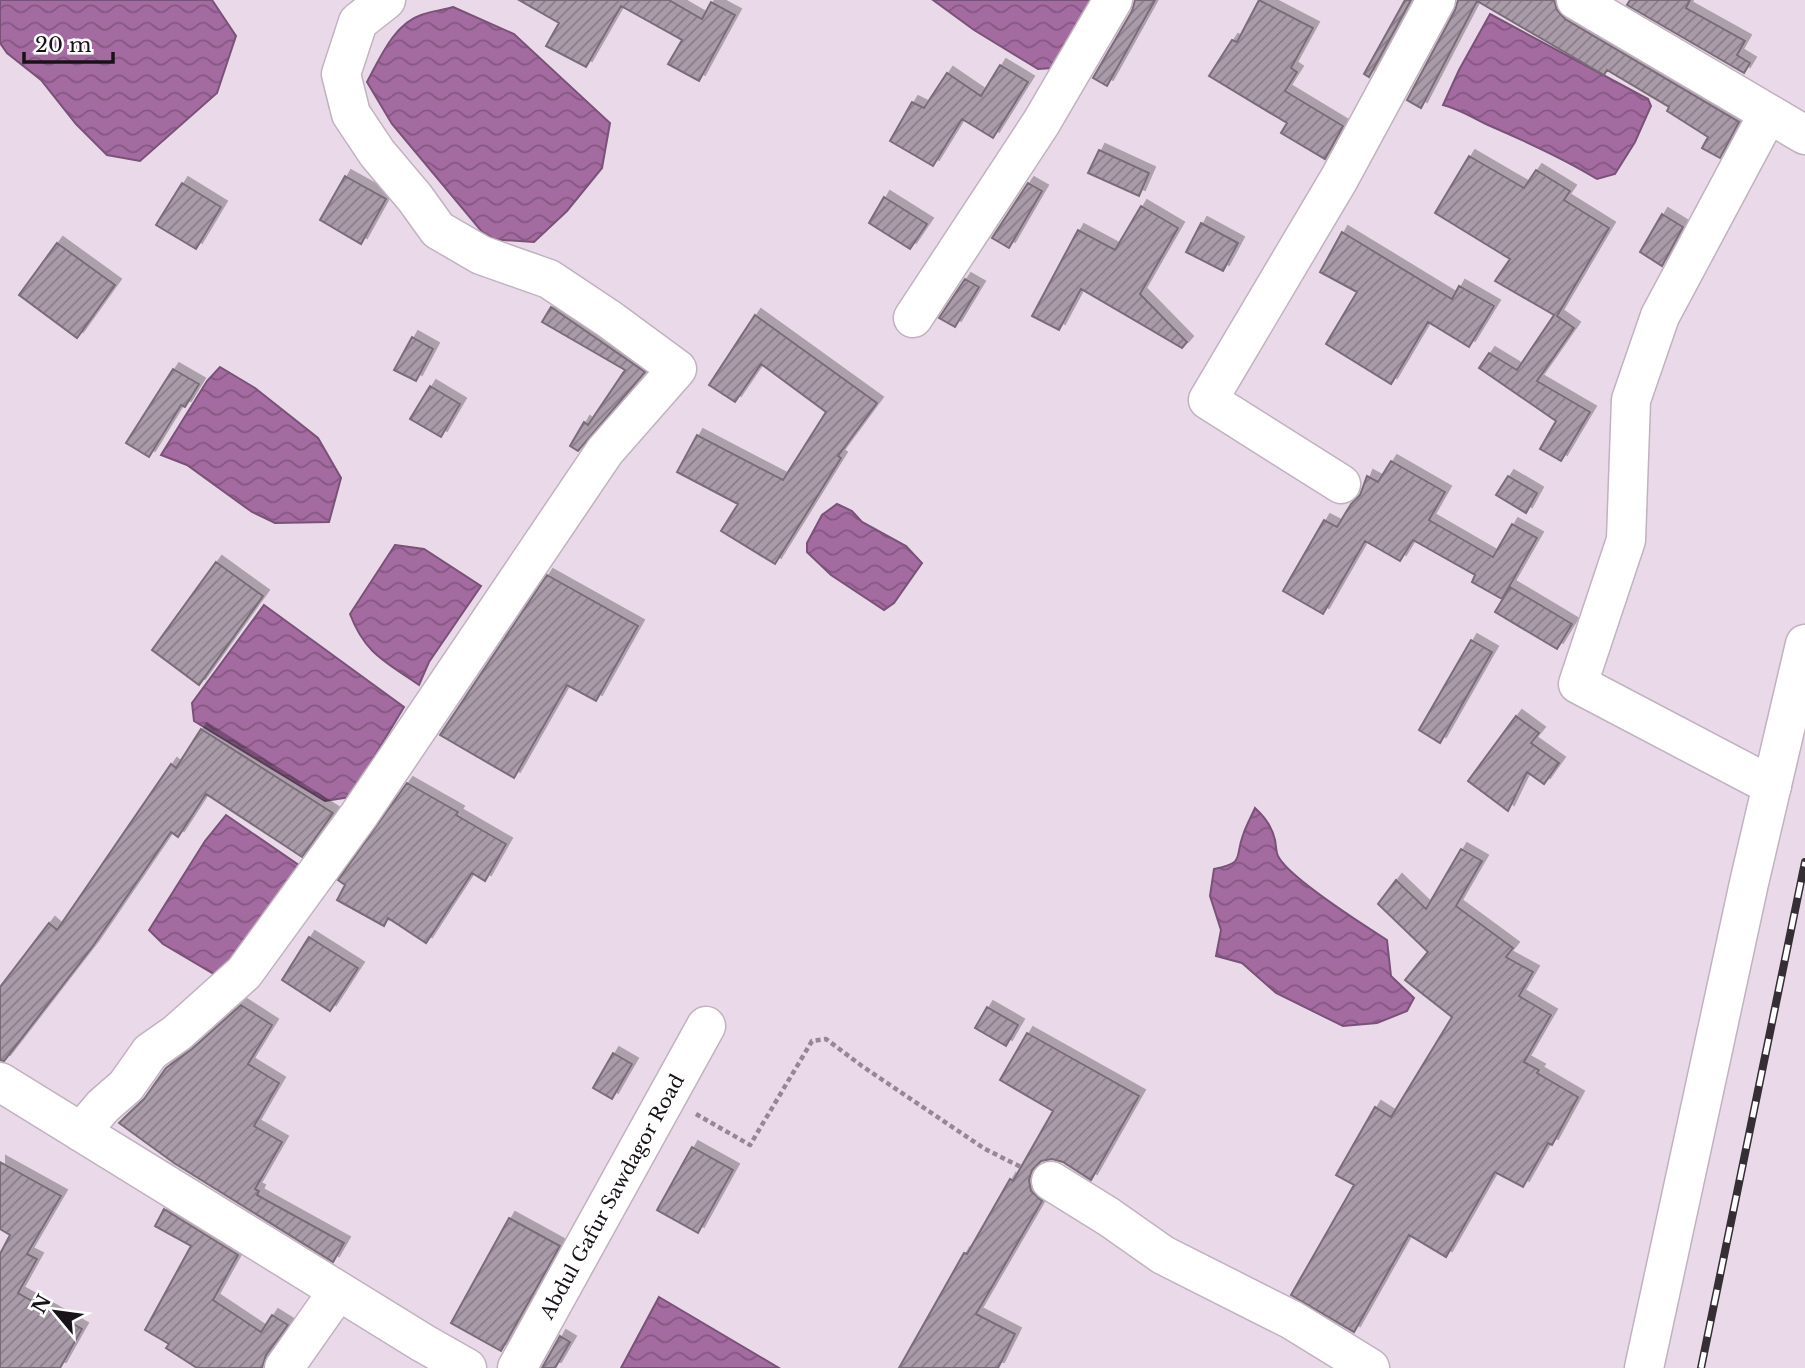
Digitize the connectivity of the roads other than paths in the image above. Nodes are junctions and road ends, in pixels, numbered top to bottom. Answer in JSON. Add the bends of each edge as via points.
{"nodes":[{"id":1,"x":386,"y":0,"type":"edge"},
{"id":2,"x":1113,"y":0,"type":"edge"},
{"id":3,"x":1436,"y":0,"type":"edge"},
{"id":4,"x":1576,"y":0,"type":"edge"},
{"id":5,"x":1768,"y":114,"type":"junction"},
{"id":6,"x":1805,"y":135,"type":"edge"},
{"id":7,"x":913,"y":318,"type":"dead end"},
{"id":8,"x":1341,"y":484,"type":"dead end"},
{"id":9,"x":1805,"y":644,"type":"edge"},
{"id":10,"x":1772,"y":786,"type":"junction"},
{"id":11,"x":706,"y":1026,"type":"dead end"},
{"id":12,"x":0,"y":1082,"type":"edge"},
{"id":13,"x":80,"y":1132,"type":"junction"},
{"id":14,"x":1051,"y":1181,"type":"road end"},
{"id":15,"x":338,"y":1291,"type":"junction"},
{"id":16,"x":284,"y":1368,"type":"edge"},
{"id":17,"x":467,"y":1368,"type":"edge"},
{"id":18,"x":517,"y":1368,"type":"edge"},
{"id":19,"x":1370,"y":1368,"type":"edge"},
{"id":20,"x":1644,"y":1368,"type":"edge"}],
"edges":[{"from":1,"to":13,"type":"street","via":[[358,22],[341,74],[351,114],[377,153],[438,230],[481,255],[549,279],[677,369],[606,451],[359,816],[244,973],[150,1052],[126,1086]]},
{"from":2,"to":7,"type":"street","via":[[1041,123]]},
{"from":3,"to":8,"type":"street","via":[[1339,179],[1208,400]]},
{"from":4,"to":5,"type":"street"},
{"from":5,"to":6,"type":"street"},
{"from":5,"to":10,"type":"street","via":[[1660,316],[1631,400],[1626,540],[1578,684]]},
{"from":9,"to":10,"type":"street"},
{"from":10,"to":20,"type":"street"},
{"from":11,"to":18,"type":"street","name":"Abdul Gafur Sawdagor Road"},
{"from":12,"to":13,"type":"street"},
{"from":13,"to":15,"type":"street"},
{"from":14,"to":19,"type":"street","via":[[1163,1255],[1292,1320]]},
{"from":15,"to":16,"type":"street"},
{"from":15,"to":17,"type":"street"}]}
